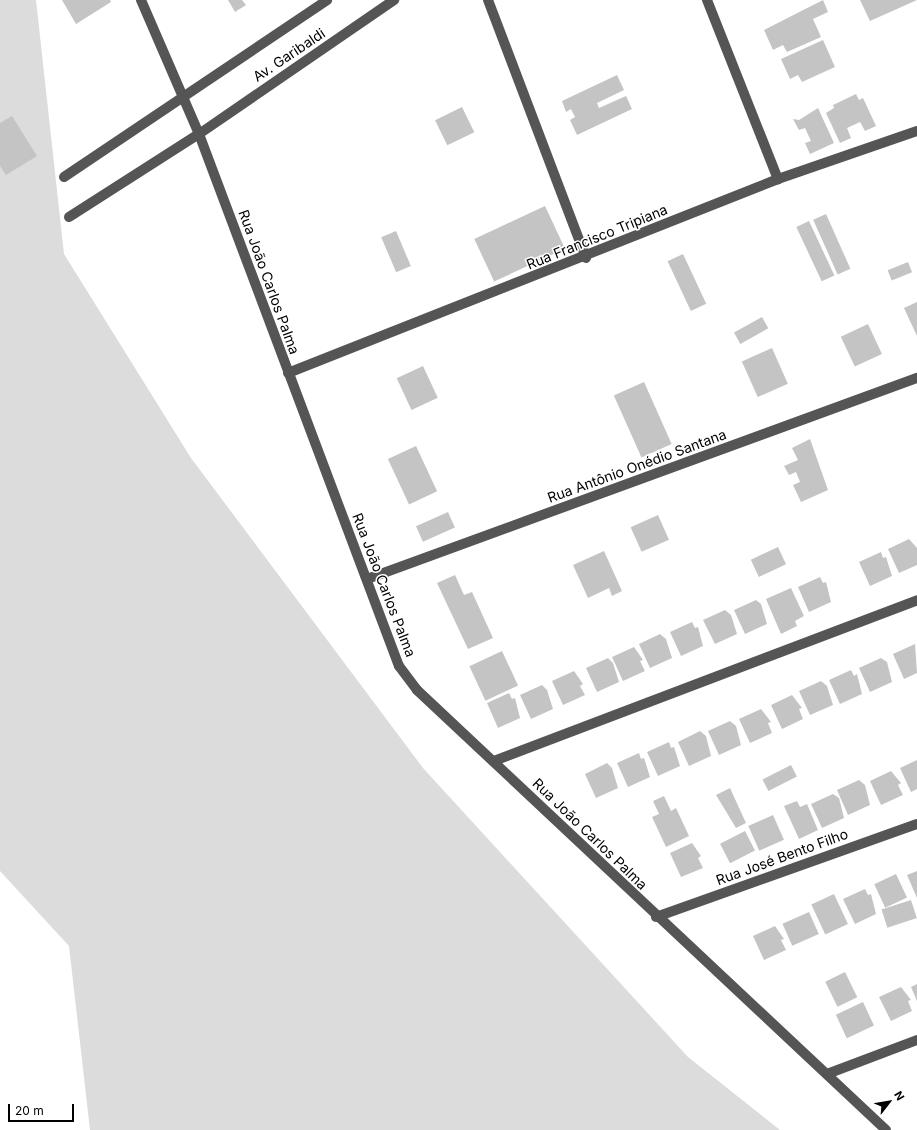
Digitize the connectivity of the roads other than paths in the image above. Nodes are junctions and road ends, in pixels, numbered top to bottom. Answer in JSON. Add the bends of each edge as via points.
{"nodes":[{"id":1,"x":141,"y":0,"type":"edge"},
{"id":2,"x":327,"y":0,"type":"edge"},
{"id":3,"x":394,"y":0,"type":"edge"},
{"id":4,"x":488,"y":0,"type":"edge"},
{"id":5,"x":707,"y":0,"type":"edge"},
{"id":6,"x":181,"y":96,"type":"junction"},
{"id":7,"x":917,"y":131,"type":"edge"},
{"id":8,"x":199,"y":134,"type":"junction"},
{"id":9,"x":64,"y":177,"type":"dead end"},
{"id":10,"x":778,"y":179,"type":"junction"},
{"id":11,"x":69,"y":217,"type":"dead end"},
{"id":12,"x":586,"y":258,"type":"junction"},
{"id":13,"x":288,"y":373,"type":"junction"},
{"id":14,"x":917,"y":378,"type":"edge"},
{"id":15,"x":367,"y":579,"type":"junction"},
{"id":16,"x":917,"y":600,"type":"edge"},
{"id":17,"x":494,"y":761,"type":"junction"},
{"id":18,"x":917,"y":824,"type":"edge"},
{"id":19,"x":656,"y":917,"type":"junction"},
{"id":20,"x":917,"y":1040,"type":"edge"},
{"id":21,"x":826,"y":1074,"type":"junction"},
{"id":22,"x":886,"y":1130,"type":"edge"}],
"edges":[{"from":1,"to":6,"type":"street","name":"Rua João Carlos Palma"},
{"from":2,"to":6,"type":"street","name":"Av. Garibaldi"},
{"from":3,"to":8,"type":"street","name":"Av. Garibaldi"},
{"from":4,"to":12,"type":"street"},
{"from":5,"to":10,"type":"street"},
{"from":6,"to":8,"type":"street","name":"Rua João Carlos Palma"},
{"from":6,"to":9,"type":"street","name":"Av. Garibaldi"},
{"from":7,"to":10,"type":"street","name":"Rua Francisco Tripiana"},
{"from":8,"to":11,"type":"street","name":"Av. Garibaldi"},
{"from":8,"to":13,"type":"street","name":"Rua João Carlos Palma"},
{"from":10,"to":12,"type":"street","name":"Rua Francisco Tripiana"},
{"from":12,"to":13,"type":"street","name":"Rua Francisco Tripiana"},
{"from":13,"to":15,"type":"street","name":"Rua João Carlos Palma"},
{"from":14,"to":15,"type":"street","name":"Rua Antônio Onédio Santana"},
{"from":15,"to":17,"type":"street","name":"Rua João Carlos Palma","via":[[399,666],[417,690]]},
{"from":16,"to":17,"type":"street"},
{"from":17,"to":19,"type":"street","name":"Rua João Carlos Palma"},
{"from":18,"to":19,"type":"street","name":"Rua José Bento Filho"},
{"from":19,"to":21,"type":"street","name":"Rua João Carlos Palma"},
{"from":20,"to":21,"type":"street"},
{"from":21,"to":22,"type":"street","name":"Rua João Carlos Palma"}]}
